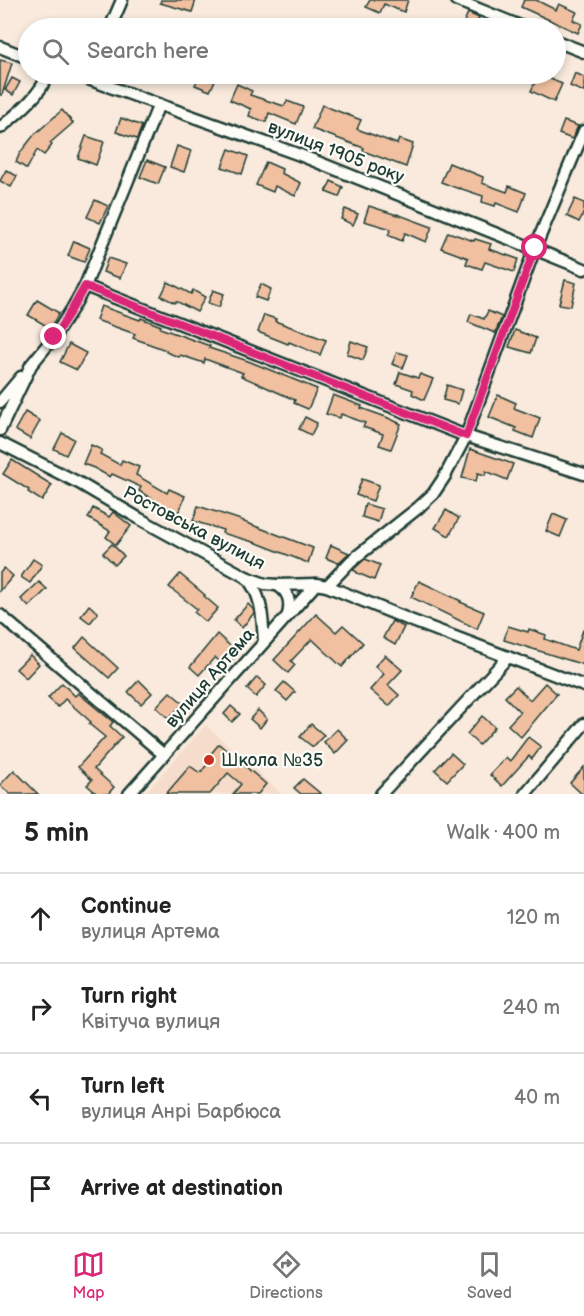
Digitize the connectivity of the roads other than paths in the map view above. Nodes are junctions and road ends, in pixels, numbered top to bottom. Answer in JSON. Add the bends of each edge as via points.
{"nodes":[{"id":1,"x":122,"y":0,"type":"edge"},
{"id":2,"x":456,"y":0,"type":"edge"},
{"id":3,"x":114,"y":18,"type":"edge"},
{"id":4,"x":500,"y":18,"type":"edge"},
{"id":5,"x":566,"y":45,"type":"edge"},
{"id":6,"x":0,"y":47,"type":"edge"},
{"id":7,"x":584,"y":52,"type":"edge"},
{"id":8,"x":18,"y":54,"type":"edge"},
{"id":9,"x":42,"y":84,"type":"edge"},
{"id":10,"x":110,"y":84,"type":"edge"},
{"id":11,"x":159,"y":104,"type":"junction"},
{"id":12,"x":0,"y":128,"type":"edge"},
{"id":13,"x":584,"y":131,"type":"edge"},
{"id":14,"x":535,"y":248,"type":"junction"},
{"id":15,"x":584,"y":269,"type":"edge"},
{"id":16,"x":85,"y":286,"type":"junction"},
{"id":17,"x":31,"y":365,"type":"junction"},
{"id":18,"x":0,"y":402,"type":"edge"},
{"id":19,"x":0,"y":430,"type":"edge"},
{"id":20,"x":466,"y":436,"type":"junction"},
{"id":21,"x":0,"y":443,"type":"edge"},
{"id":22,"x":584,"y":474,"type":"edge"},
{"id":23,"x":246,"y":577,"type":"junction"},
{"id":24,"x":277,"y":585,"type":"junction"},
{"id":25,"x":321,"y":585,"type":"junction"},
{"id":26,"x":260,"y":599,"type":"junction"},
{"id":27,"x":0,"y":615,"type":"edge"},
{"id":28,"x":288,"y":615,"type":"junction"},
{"id":29,"x":264,"y":641,"type":"junction"},
{"id":30,"x":508,"y":657,"type":"junction"},
{"id":31,"x":584,"y":686,"type":"edge"},
{"id":32,"x":584,"y":724,"type":"edge"},
{"id":33,"x":164,"y":755,"type":"junction"},
{"id":34,"x":129,"y":794,"type":"edge"},
{"id":35,"x":381,"y":794,"type":"edge"},
{"id":36,"x":525,"y":794,"type":"edge"}],
"edges":[{"from":1,"to":3,"type":"street"},
{"from":2,"to":4,"type":"street"},
{"from":5,"to":7,"type":"street"},
{"from":6,"to":8,"type":"street"},
{"from":9,"to":12,"type":"street"},
{"from":10,"to":11,"type":"street","name":"вулиця 1905 року"},
{"from":11,"to":14,"type":"street","name":"вулиця 1905 року","via":[[300,154]]},
{"from":11,"to":16,"type":"street"},
{"from":13,"to":14,"type":"street","name":"вулиця Артема"},
{"from":14,"to":15,"type":"street","name":"вулиця 1905 року"},
{"from":14,"to":20,"type":"street","name":"вулиця Артема"},
{"from":16,"to":17,"type":"street","via":[[54,337]]},
{"from":16,"to":20,"type":"street"},
{"from":17,"to":18,"type":"street"},
{"from":17,"to":19,"type":"street"},
{"from":20,"to":22,"type":"street"},
{"from":20,"to":25,"type":"street","name":"вулиця Артема","via":[[433,494]]},
{"from":21,"to":23,"type":"street","name":"Ростовська вулиця"},
{"from":23,"to":24,"type":"street","name":"Ростовська вулиця"},
{"from":23,"to":26,"type":"street"},
{"from":24,"to":25,"type":"street","name":"Ростовська вулиця"},
{"from":24,"to":26,"type":"street","via":[[266,588]]},
{"from":24,"to":28,"type":"street","via":[[287,594]]},
{"from":25,"to":28,"type":"street","name":"вулиця Артема"},
{"from":25,"to":30,"type":"street","name":"Ростовська вулиця"},
{"from":26,"to":29,"type":"street"},
{"from":27,"to":33,"type":"street"},
{"from":28,"to":29,"type":"street","name":"вулиця Артема"},
{"from":29,"to":33,"type":"street","name":"вулиця Артема"},
{"from":30,"to":31,"type":"street","name":"Ростовська вулиця"},
{"from":30,"to":35,"type":"street"},
{"from":32,"to":36,"type":"street"},
{"from":33,"to":34,"type":"street","name":"вулиця Артема"}]}
